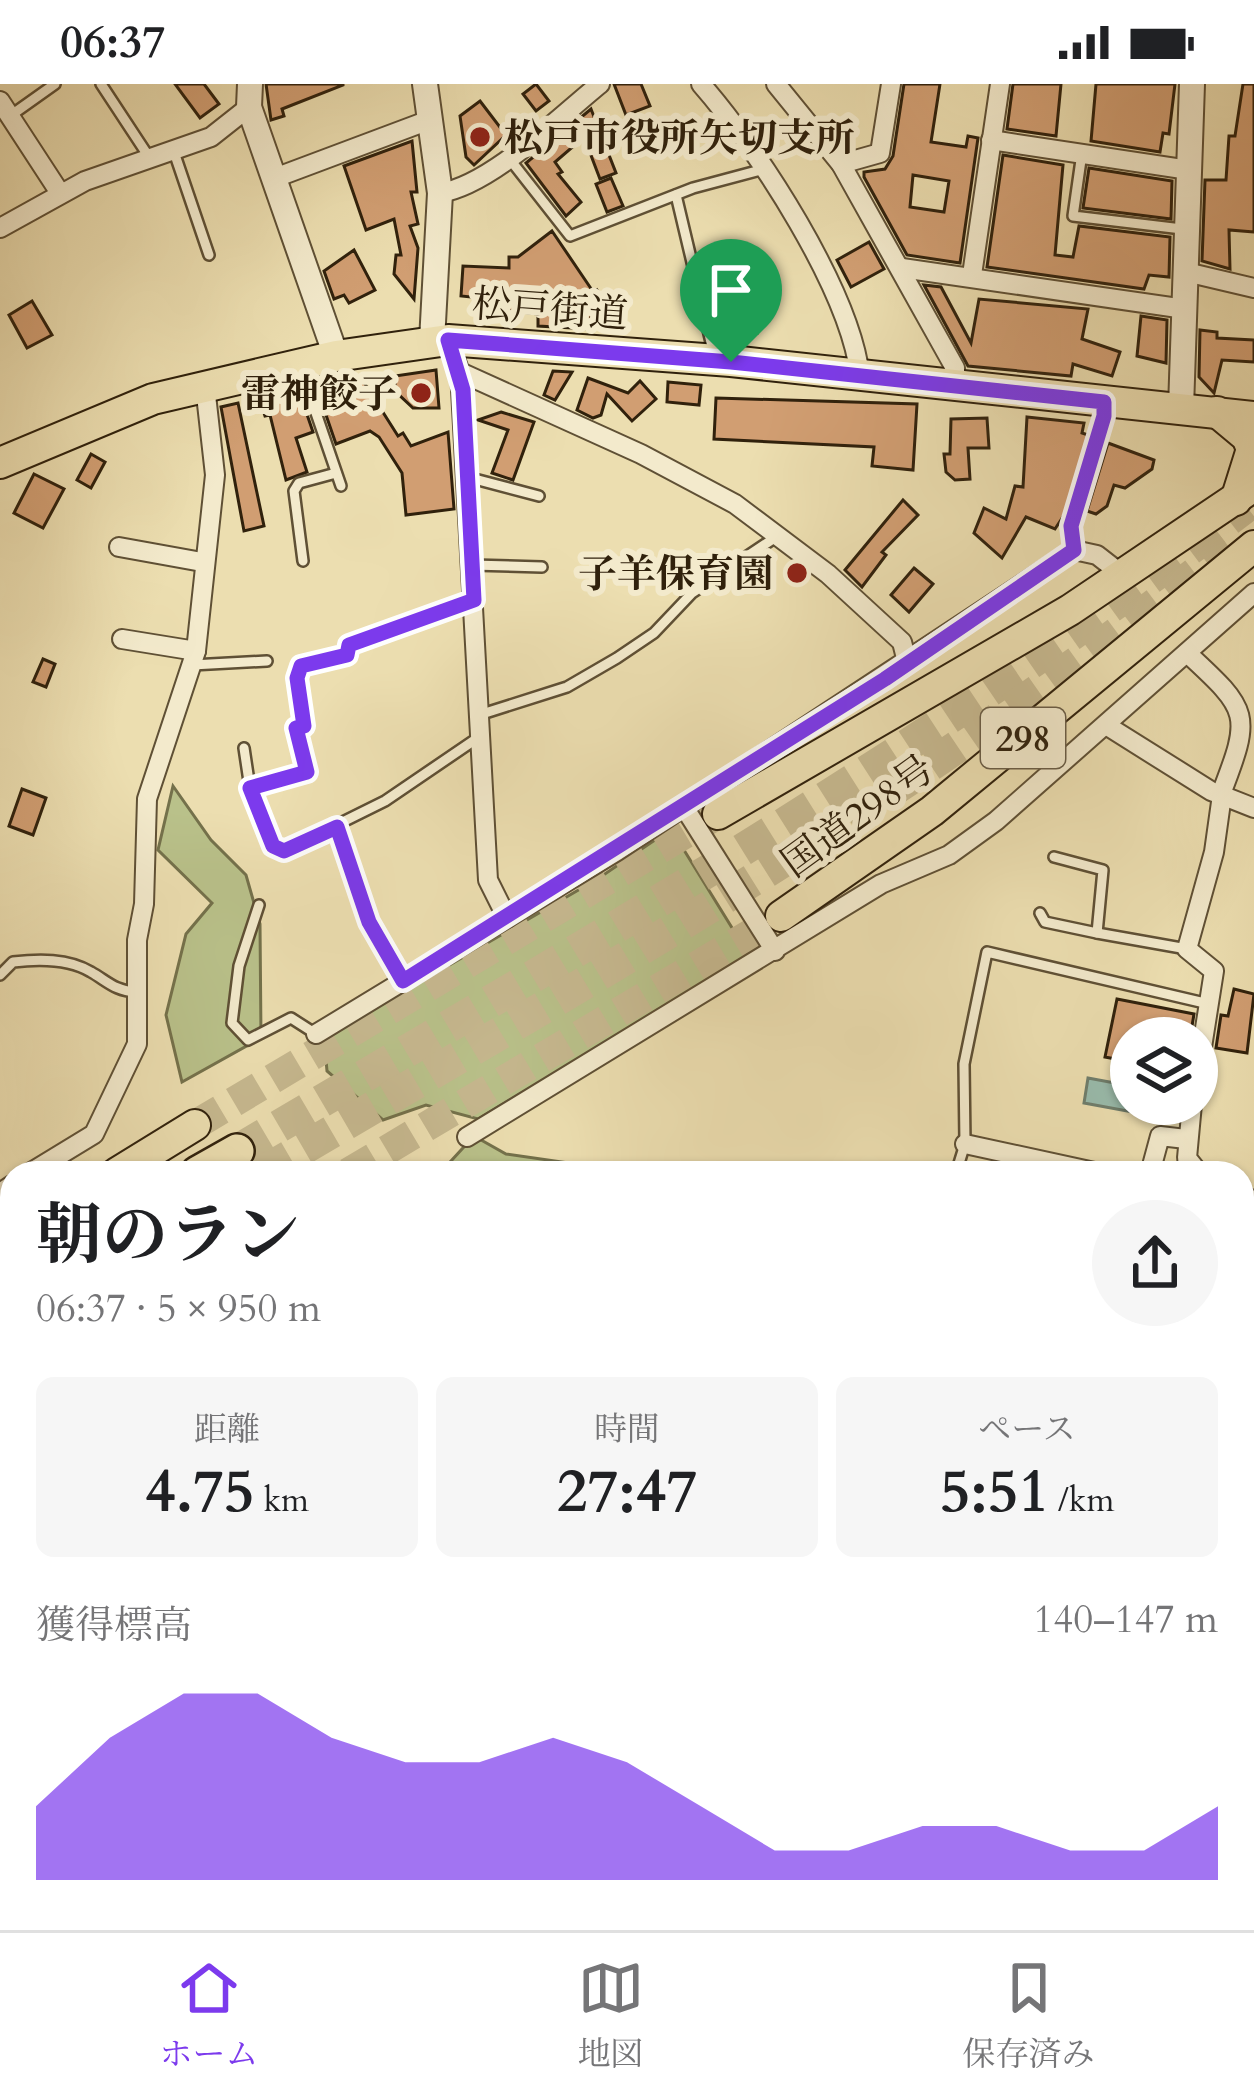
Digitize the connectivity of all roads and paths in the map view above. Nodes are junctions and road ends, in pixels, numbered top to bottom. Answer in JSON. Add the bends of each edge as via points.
{"nodes":[{"id":1,"x":55,"y":84,"type":"edge"},
{"id":2,"x":100,"y":84,"type":"edge"},
{"id":3,"x":424,"y":84,"type":"edge"},
{"id":4,"x":600,"y":84,"type":"edge"},
{"id":5,"x":701,"y":84,"type":"edge"},
{"id":6,"x":776,"y":84,"type":"edge"},
{"id":7,"x":891,"y":84,"type":"edge"},
{"id":8,"x":1000,"y":84,"type":"edge"},
{"id":9,"x":1192,"y":84,"type":"edge"},
{"id":10,"x":249,"y":95,"type":"edge"},
{"id":11,"x":5,"y":108,"type":"edge"},
{"id":12,"x":432,"y":119,"type":"junction"},
{"id":13,"x":991,"y":140,"type":"junction"},
{"id":14,"x":174,"y":149,"type":"junction"},
{"id":15,"x":1082,"y":153,"type":"junction"},
{"id":16,"x":149,"y":158,"type":"junction"},
{"id":17,"x":508,"y":158,"type":"junction"},
{"id":18,"x":841,"y":164,"type":"junction"},
{"id":19,"x":768,"y":168,"type":"junction"},
{"id":20,"x":1189,"y":170,"type":"junction"},
{"id":21,"x":272,"y":178,"type":"junction"},
{"id":22,"x":60,"y":193,"type":"junction"},
{"id":23,"x":440,"y":194,"type":"junction"},
{"id":24,"x":676,"y":195,"type":"junction"},
{"id":25,"x":0,"y":228,"type":"edge"},
{"id":26,"x":1187,"y":230,"type":"junction"},
{"id":27,"x":209,"y":255,"type":"dead end"},
{"id":28,"x":902,"y":268,"type":"junction"},
{"id":29,"x":1186,"y":272,"type":"junction"},
{"id":30,"x":972,"y":275,"type":"junction"},
{"id":31,"x":1254,"y":288,"type":"edge"},
{"id":32,"x":1185,"y":309,"type":"junction"},
{"id":33,"x":440,"y":340,"type":"junction"},
{"id":34,"x":336,"y":356,"type":"junction"},
{"id":35,"x":714,"y":361,"type":"junction"},
{"id":36,"x":299,"y":364,"type":"junction"},
{"id":37,"x":460,"y":372,"type":"junction"},
{"id":38,"x":860,"y":376,"type":"junction"},
{"id":39,"x":205,"y":386,"type":"junction"},
{"id":40,"x":955,"y":386,"type":"junction"},
{"id":41,"x":1104,"y":402,"type":"junction"},
{"id":42,"x":1181,"y":408,"type":"junction"},
{"id":43,"x":1217,"y":412,"type":"junction"},
{"id":44,"x":1254,"y":417,"type":"edge"},
{"id":45,"x":0,"y":463,"type":"edge"},
{"id":46,"x":336,"y":473,"type":"junction"},
{"id":47,"x":467,"y":477,"type":"junction"},
{"id":48,"x":340,"y":486,"type":"dead end"},
{"id":49,"x":1245,"y":493,"type":"edge"},
{"id":50,"x":539,"y":496,"type":"dead end"},
{"id":51,"x":780,"y":535,"type":"junction"},
{"id":52,"x":1254,"y":546,"type":"edge"},
{"id":53,"x":119,"y":547,"type":"dead end"},
{"id":54,"x":1074,"y":550,"type":"junction"},
{"id":55,"x":303,"y":561,"type":"dead end"},
{"id":56,"x":202,"y":562,"type":"junction"},
{"id":57,"x":472,"y":565,"type":"junction"},
{"id":58,"x":542,"y":567,"type":"dead end"},
{"id":59,"x":1124,"y":576,"type":"junction"},
{"id":60,"x":1217,"y":576,"type":"junction"},
{"id":61,"x":1254,"y":593,"type":"edge"},
{"id":62,"x":474,"y":600,"type":"junction"},
{"id":63,"x":1207,"y":631,"type":"junction"},
{"id":64,"x":122,"y":639,"type":"dead end"},
{"id":65,"x":1186,"y":653,"type":"junction"},
{"id":66,"x":194,"y":658,"type":"junction"},
{"id":67,"x":267,"y":661,"type":"dead end"},
{"id":68,"x":908,"y":662,"type":"junction"},
{"id":69,"x":482,"y":724,"type":"junction"},
{"id":70,"x":1108,"y":727,"type":"junction"},
{"id":71,"x":244,"y":748,"type":"dead end"},
{"id":72,"x":250,"y":788,"type":"junction"},
{"id":73,"x":1222,"y":795,"type":"junction"},
{"id":74,"x":684,"y":807,"type":"junction"},
{"id":75,"x":1254,"y":808,"type":"edge"},
{"id":76,"x":718,"y":814,"type":"tunnel mouth"},
{"id":77,"x":337,"y":827,"type":"junction"},
{"id":78,"x":1054,"y":856,"type":"dead end"},
{"id":79,"x":259,"y":905,"type":"dead end"},
{"id":80,"x":1040,"y":913,"type":"dead end"},
{"id":81,"x":781,"y":916,"type":"tunnel mouth"},
{"id":82,"x":507,"y":917,"type":"junction"},
{"id":83,"x":1097,"y":933,"type":"junction"},
{"id":84,"x":1187,"y":949,"type":"junction"},
{"id":85,"x":775,"y":951,"type":"junction"},
{"id":86,"x":0,"y":975,"type":"edge"},
{"id":87,"x":403,"y":981,"type":"junction"},
{"id":88,"x":136,"y":992,"type":"junction"},
{"id":89,"x":1209,"y":1004,"type":"junction"},
{"id":90,"x":1207,"y":1017,"type":"edge"},
{"id":91,"x":316,"y":1034,"type":"joint"},
{"id":92,"x":195,"y":1125,"type":"tunnel mouth"},
{"id":93,"x":1188,"y":1125,"type":"edge"},
{"id":94,"x":466,"y":1137,"type":"dead end"},
{"id":95,"x":1186,"y":1139,"type":"junction"},
{"id":96,"x":164,"y":1144,"type":"junction"},
{"id":97,"x":964,"y":1144,"type":"junction"},
{"id":98,"x":237,"y":1150,"type":"tunnel mouth"},
{"id":99,"x":48,"y":1161,"type":"edge"},
{"id":100,"x":128,"y":1161,"type":"edge"},
{"id":101,"x":136,"y":1161,"type":"edge"},
{"id":102,"x":218,"y":1161,"type":"edge"},
{"id":103,"x":959,"y":1161,"type":"edge"},
{"id":104,"x":1043,"y":1161,"type":"edge"},
{"id":105,"x":1153,"y":1161,"type":"edge"},
{"id":106,"x":1189,"y":1161,"type":"edge"}],
"edges":[{"from":1,"to":11,"type":"lane"},
{"from":2,"to":16,"type":"lane"},
{"from":3,"to":12,"type":"street"},
{"from":4,"to":17,"type":"street"},
{"from":5,"to":19,"type":"street"},
{"from":6,"to":18,"type":"street"},
{"from":7,"to":18,"type":"street","via":[[880,152]]},
{"from":8,"to":13,"type":"street"},
{"from":9,"to":20,"type":"street"},
{"from":10,"to":14,"type":"street","via":[[211,136]]},
{"from":10,"to":21,"type":"street"},
{"from":11,"to":22,"type":"street"},
{"from":12,"to":21,"type":"street"},
{"from":12,"to":23,"type":"street"},
{"from":13,"to":15,"type":"street"},
{"from":13,"to":30,"type":"street"},
{"from":14,"to":16,"type":"street"},
{"from":14,"to":27,"type":"lane"},
{"from":15,"to":20,"type":"street"},
{"from":15,"to":26,"type":"lane","via":[[1073,216]]},
{"from":16,"to":22,"type":"street"},
{"from":17,"to":23,"type":"street"},
{"from":17,"to":24,"type":"lane","via":[[570,236]]},
{"from":18,"to":28,"type":"street"},
{"from":19,"to":24,"type":"lane"},
{"from":19,"to":38,"type":"street","via":[[840,310]]},
{"from":20,"to":26,"type":"street"},
{"from":21,"to":34,"type":"street"},
{"from":22,"to":25,"type":"street"},
{"from":23,"to":33,"type":"street"},
{"from":24,"to":35,"type":"lane"},
{"from":26,"to":29,"type":"street"},
{"from":28,"to":30,"type":"street"},
{"from":28,"to":40,"type":"street","via":[[956,368]]},
{"from":29,"to":31,"type":"street"},
{"from":29,"to":32,"type":"street"},
{"from":30,"to":32,"type":"street"},
{"from":32,"to":42,"type":"street"},
{"from":33,"to":34,"type":"main road","name":"松戸街道"},
{"from":33,"to":35,"type":"main road","name":"松戸街道"},
{"from":33,"to":37,"type":"street"},
{"from":34,"to":36,"type":"main road","name":"松戸街道"},
{"from":35,"to":38,"type":"main road","name":"松戸街道"},
{"from":36,"to":39,"type":"main road","name":"松戸街道"},
{"from":36,"to":46,"type":"lane"},
{"from":37,"to":47,"type":"street"},
{"from":37,"to":51,"type":"street","via":[[690,478]]},
{"from":38,"to":40,"type":"main road","name":"松戸街道"},
{"from":39,"to":45,"type":"main road","name":"松戸街道","via":[[112,412]]},
{"from":39,"to":56,"type":"street","via":[[216,448]]},
{"from":40,"to":41,"type":"main road","name":"松戸街道"},
{"from":41,"to":42,"type":"main road","name":"松戸街道"},
{"from":41,"to":54,"type":"lane","via":[[1071,526]]},
{"from":42,"to":43,"type":"main road","name":"松戸街道"},
{"from":43,"to":44,"type":"main road","name":"松戸街道"},
{"from":43,"to":49,"type":"main road","via":[[1252,449]]},
{"from":46,"to":48,"type":"lane"},
{"from":46,"to":55,"type":"lane","via":[[294,491]]},
{"from":47,"to":50,"type":"lane"},
{"from":47,"to":57,"type":"street"},
{"from":49,"to":59,"type":"main road","name":"国道298号","number":"298"},
{"from":51,"to":68,"type":"street","via":[[902,643]]},
{"from":51,"to":69,"type":"lane","via":[[692,593],[617,658]]},
{"from":52,"to":60,"type":"main road","name":"国道298号","number":"298"},
{"from":53,"to":56,"type":"street"},
{"from":54,"to":59,"type":"street"},
{"from":54,"to":68,"type":"street"},
{"from":56,"to":66,"type":"street"},
{"from":57,"to":58,"type":"lane"},
{"from":57,"to":62,"type":"street"},
{"from":59,"to":76,"type":"main road","name":"国道298号","number":"298"},
{"from":60,"to":63,"type":"street"},
{"from":60,"to":81,"type":"main road","name":"国道298号","number":"298","via":[[932,811]]},
{"from":61,"to":63,"type":"street"},
{"from":62,"to":69,"type":"street"},
{"from":62,"to":72,"type":"lane","via":[[349,645],[347,655],[301,666],[304,726],[296,728],[307,772]]},
{"from":63,"to":65,"type":"street"},
{"from":64,"to":66,"type":"street"},
{"from":65,"to":70,"type":"street"},
{"from":65,"to":73,"type":"street","via":[[1230,692],[1242,718]]},
{"from":66,"to":67,"type":"lane"},
{"from":66,"to":88,"type":"street","via":[[147,800]]},
{"from":68,"to":74,"type":"street"},
{"from":69,"to":77,"type":"lane","via":[[432,773]]},
{"from":69,"to":82,"type":"street","via":[[488,880]]},
{"from":70,"to":73,"type":"street"},
{"from":70,"to":85,"type":"street","via":[[949,855],[881,884]]},
{"from":71,"to":72,"type":"lane"},
{"from":72,"to":77,"type":"lane","via":[[273,846],[284,851]]},
{"from":73,"to":75,"type":"street"},
{"from":73,"to":84,"type":"street"},
{"from":74,"to":82,"type":"street"},
{"from":74,"to":85,"type":"street"},
{"from":77,"to":87,"type":"street","via":[[369,922]]},
{"from":78,"to":83,"type":"lane","via":[[1102,870]]},
{"from":79,"to":91,"type":"lane","via":[[232,1023],[248,1040],[291,1018]]},
{"from":80,"to":83,"type":"lane","via":[[1045,922]]},
{"from":82,"to":87,"type":"street"},
{"from":83,"to":84,"type":"lane"},
{"from":84,"to":89,"type":"street","via":[[1214,970]]},
{"from":85,"to":94,"type":"street"},
{"from":86,"to":88,"type":"lane","via":[[13,962],[65,962]]},
{"from":87,"to":91,"type":"street"},
{"from":88,"to":99,"type":"street","via":[[137,1044],[99,1128]]},
{"from":89,"to":90,"type":"street"},
{"from":89,"to":97,"type":"lane","via":[[987,952],[961,1092]]},
{"from":92,"to":96,"type":"main road"},
{"from":93,"to":95,"type":"street"},
{"from":95,"to":105,"type":"street","via":[[1160,1136]]},
{"from":95,"to":106,"type":"street"},
{"from":96,"to":100,"type":"main road"},
{"from":96,"to":101,"type":"main road"},
{"from":97,"to":103,"type":"lane"},
{"from":97,"to":104,"type":"street"},
{"from":98,"to":102,"type":"highway"}]}
